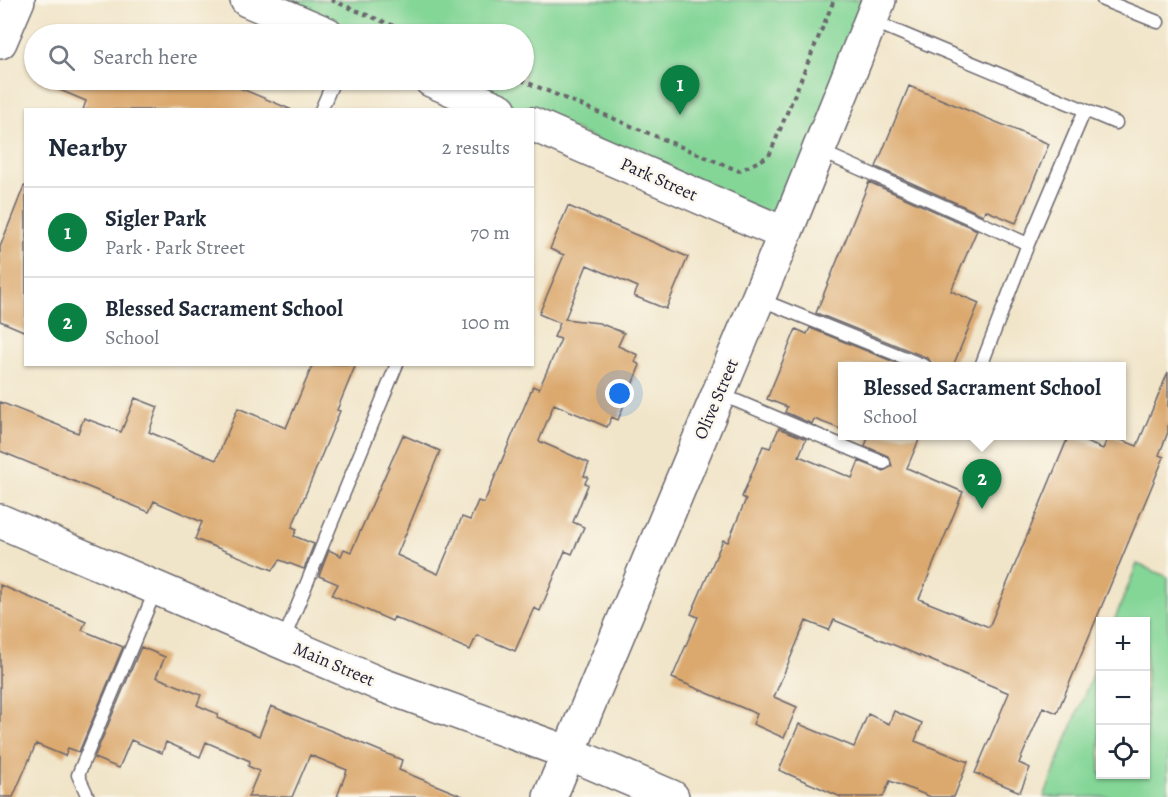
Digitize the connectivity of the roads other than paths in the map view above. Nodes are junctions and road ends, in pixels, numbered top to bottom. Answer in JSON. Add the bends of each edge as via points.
{"nodes":[{"id":1,"x":18,"y":0,"type":"edge"},
{"id":2,"x":247,"y":0,"type":"edge"},
{"id":3,"x":1103,"y":0,"type":"edge"},
{"id":4,"x":875,"y":10,"type":"edge"},
{"id":5,"x":1158,"y":22,"type":"dead end"},
{"id":6,"x":303,"y":24,"type":"edge"},
{"id":7,"x":0,"y":42,"type":"edge"},
{"id":8,"x":329,"y":90,"type":"edge"},
{"id":9,"x":454,"y":90,"type":"edge"},
{"id":10,"x":322,"y":108,"type":"edge"},
{"id":11,"x":495,"y":108,"type":"edge"},
{"id":12,"x":1085,"y":110,"type":"junction"},
{"id":13,"x":1116,"y":123,"type":"dead end"},
{"id":14,"x":534,"y":125,"type":"edge"},
{"id":15,"x":819,"y":151,"type":"junction"},
{"id":16,"x":785,"y":234,"type":"junction"},
{"id":17,"x":1028,"y":244,"type":"junction"},
{"id":18,"x":758,"y":298,"type":"junction"},
{"id":19,"x":915,"y":362,"type":"edge"},
{"id":20,"x":983,"y":362,"type":"edge"},
{"id":21,"x":396,"y":366,"type":"edge"},
{"id":22,"x":719,"y":394,"type":"junction"},
{"id":23,"x":884,"y":463,"type":"dead end"},
{"id":24,"x":0,"y":521,"type":"edge"},
{"id":25,"x":156,"y":588,"type":"junction"},
{"id":26,"x":283,"y":642,"type":"junction"},
{"id":27,"x":569,"y":753,"type":"junction"},
{"id":28,"x":88,"y":797,"type":"edge"},
{"id":29,"x":550,"y":797,"type":"edge"},
{"id":30,"x":672,"y":797,"type":"edge"}],
"edges":[{"from":1,"to":7,"type":"street"},
{"from":2,"to":6,"type":"street"},
{"from":3,"to":5,"type":"lane"},
{"from":4,"to":12,"type":"lane"},
{"from":4,"to":15,"type":"street","name":"Olive Street"},
{"from":8,"to":10,"type":"lane"},
{"from":9,"to":11,"type":"street"},
{"from":12,"to":13,"type":"lane"},
{"from":12,"to":17,"type":"lane"},
{"from":14,"to":16,"type":"street","name":"Park Street"},
{"from":15,"to":16,"type":"street","name":"Olive Street"},
{"from":15,"to":17,"type":"lane"},
{"from":16,"to":18,"type":"street","name":"Olive Street"},
{"from":17,"to":20,"type":"lane"},
{"from":18,"to":19,"type":"lane"},
{"from":18,"to":22,"type":"street","name":"Olive Street"},
{"from":21,"to":26,"type":"lane"},
{"from":22,"to":23,"type":"lane"},
{"from":22,"to":27,"type":"street","name":"Olive Street"},
{"from":24,"to":25,"type":"street","name":"Main Street"},
{"from":25,"to":26,"type":"street","name":"Main Street"},
{"from":25,"to":28,"type":"lane","via":[[78,775]]},
{"from":26,"to":27,"type":"street","name":"Main Street","via":[[382,685]]},
{"from":27,"to":29,"type":"street","name":"Olive Street"},
{"from":27,"to":30,"type":"street","name":"Main Street"}]}
